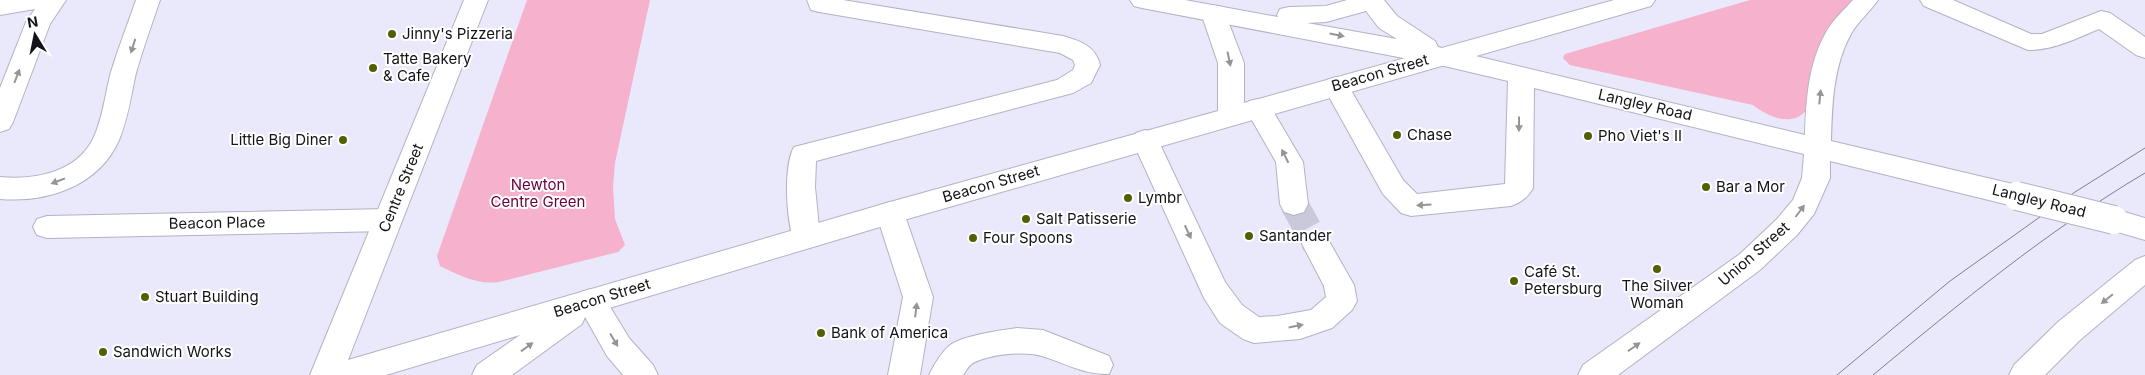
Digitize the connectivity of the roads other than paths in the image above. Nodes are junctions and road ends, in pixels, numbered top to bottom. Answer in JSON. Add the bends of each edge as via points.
{"nodes":[{"id":1,"x":39,"y":0,"type":"edge"},
{"id":2,"x":54,"y":0,"type":"edge"},
{"id":3,"x":148,"y":0,"type":"edge"},
{"id":4,"x":476,"y":0,"type":"edge"},
{"id":5,"x":819,"y":0,"type":"edge"},
{"id":6,"x":1142,"y":0,"type":"edge"},
{"id":7,"x":1643,"y":0,"type":"edge"},
{"id":8,"x":1866,"y":0,"type":"edge"},
{"id":9,"x":1932,"y":0,"type":"edge"},
{"id":10,"x":1371,"y":1,"type":"edge"},
{"id":11,"x":0,"y":7,"type":"edge"},
{"id":12,"x":1219,"y":14,"type":"junction"},
{"id":13,"x":2145,"y":49,"type":"edge"},
{"id":14,"x":1440,"y":56,"type":"junction"},
{"id":15,"x":1521,"y":75,"type":"junction"},
{"id":16,"x":1336,"y":86,"type":"junction"},
{"id":17,"x":1258,"y":108,"type":"junction"},
{"id":18,"x":1231,"y":116,"type":"junction"},
{"id":19,"x":0,"y":122,"type":"edge"},
{"id":20,"x":1145,"y":140,"type":"junction"},
{"id":21,"x":1817,"y":146,"type":"junction"},
{"id":22,"x":0,"y":188,"type":"edge"},
{"id":23,"x":1294,"y":204,"type":"tunnel mouth"},
{"id":24,"x":890,"y":213,"type":"junction"},
{"id":25,"x":388,"y":220,"type":"junction"},
{"id":26,"x":47,"y":227,"type":"dead end"},
{"id":27,"x":2145,"y":229,"type":"edge"},
{"id":28,"x":806,"y":237,"type":"junction"},
{"id":29,"x":1316,"y":244,"type":"tunnel mouth"},
{"id":30,"x":2145,"y":268,"type":"edge"},
{"id":31,"x":590,"y":301,"type":"junction"},
{"id":32,"x":1098,"y":364,"type":"dead end"},
{"id":33,"x":326,"y":375,"type":"edge"},
{"id":34,"x":341,"y":375,"type":"edge"},
{"id":35,"x":488,"y":375,"type":"edge"},
{"id":36,"x":642,"y":375,"type":"edge"},
{"id":37,"x":904,"y":375,"type":"edge"},
{"id":38,"x":945,"y":375,"type":"edge"},
{"id":39,"x":1594,"y":375,"type":"edge"},
{"id":40,"x":2025,"y":375,"type":"edge"}],
"edges":[{"from":1,"to":11,"type":"street"},
{"from":19,"to":2,"type":"street","one_way":true,"via":[[38,22]]},
{"from":3,"to":22,"type":"street","one_way":true,"via":[[110,130],[97,154],[81,169],[53,183],[20,189]]},
{"from":4,"to":25,"type":"street","name":"Centre Street"},
{"from":5,"to":28,"type":"street","via":[[819,4],[1063,45],[1079,51],[1088,68],[1079,79],[1064,87],[803,154],[801,187]]},
{"from":6,"to":12,"type":"street","name":"Langley Road"},
{"from":7,"to":14,"type":"street","name":"Beacon Street"},
{"from":21,"to":8,"type":"street","name":"Union Street","one_way":true,"via":[[1827,59],[1841,29]]},
{"from":9,"to":13,"type":"street","via":[[2028,42],[2044,42],[2100,20]]},
{"from":10,"to":12,"type":"street","via":[[1318,15]]},
{"from":10,"to":14,"type":"street","via":[[1392,25]]},
{"from":12,"to":14,"type":"street","name":"Langley Road","one_way":true},
{"from":12,"to":18,"type":"street","one_way":true,"via":[[1231,63]]},
{"from":14,"to":15,"type":"street","name":"Langley Road"},
{"from":14,"to":16,"type":"street","name":"Beacon Street"},
{"from":15,"to":16,"type":"street","one_way":true,"via":[[1519,188],[1511,195],[1410,206],[1393,188]]},
{"from":15,"to":21,"type":"street","name":"Langley Road"},
{"from":16,"to":17,"type":"street","name":"Beacon Street"},
{"from":17,"to":18,"type":"street","name":"Beacon Street"},
{"from":23,"to":17,"type":"street","one_way":true,"via":[[1289,162]]},
{"from":18,"to":20,"type":"street","name":"Beacon Street"},
{"from":20,"to":24,"type":"street","name":"Beacon Street"},
{"from":20,"to":29,"type":"street","one_way":true,"via":[[1214,289],[1231,314],[1254,330],[1300,326],[1321,319],[1342,302],[1339,285]]},
{"from":21,"to":27,"type":"street","name":"Langley Road","bridge":true},
{"from":39,"to":21,"type":"street","name":"Union Street","one_way":true,"via":[[1750,262],[1786,227],[1804,206],[1813,188]]},
{"from":24,"to":28,"type":"street","name":"Beacon Street"},
{"from":37,"to":24,"type":"street","one_way":true,"via":[[918,297]]},
{"from":25,"to":26,"type":"street","name":"Beacon Place"},
{"from":25,"to":33,"type":"street","name":"Centre Street"},
{"from":28,"to":31,"type":"street","name":"Beacon Street"},
{"from":30,"to":40,"type":"street","one_way":true,"via":[[2069,331]]},
{"from":31,"to":34,"type":"street","name":"Beacon Street"},
{"from":35,"to":31,"type":"street","one_way":true},
{"from":31,"to":36,"type":"street","one_way":true,"via":[[618,347]]},
{"from":32,"to":38,"type":"street","via":[[1043,343],[1017,341],[993,344],[961,354]]}]}
